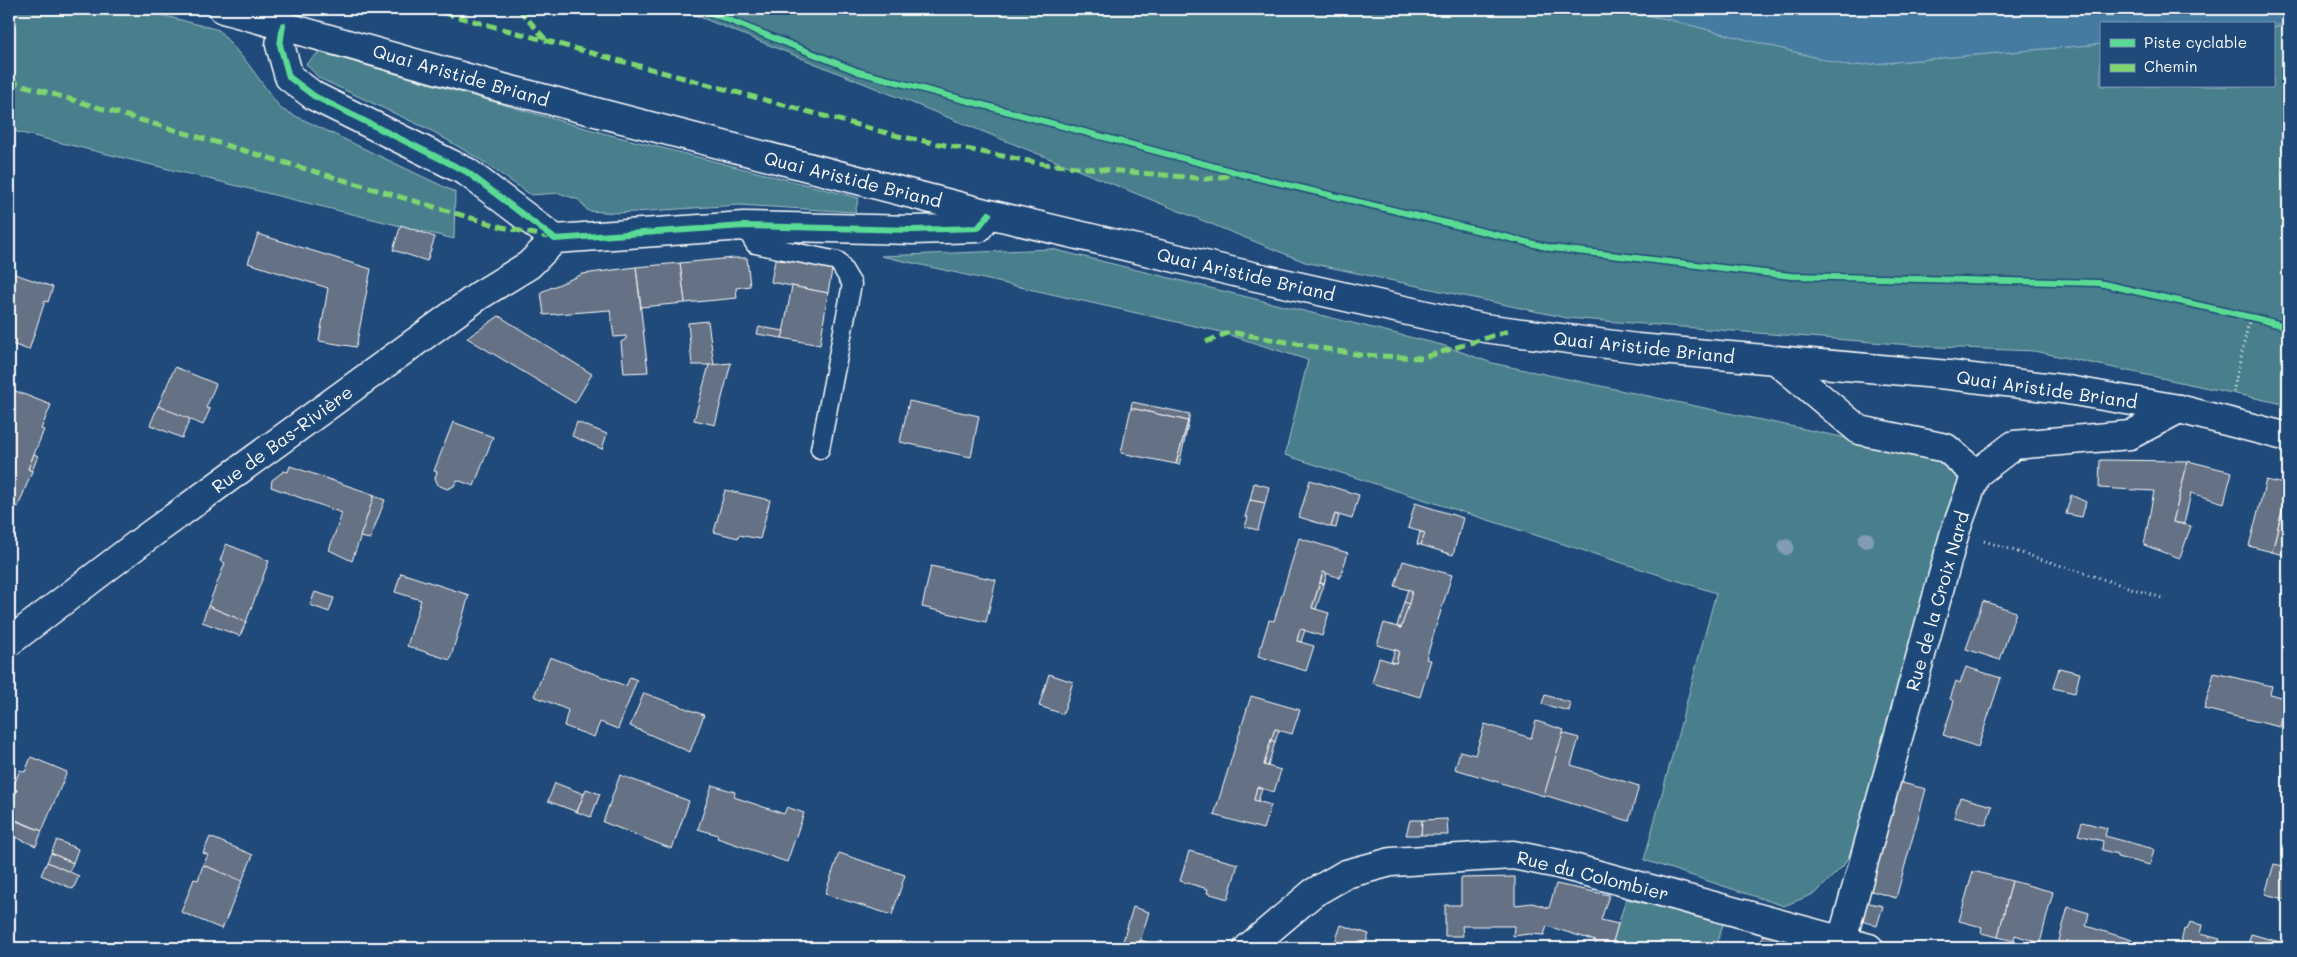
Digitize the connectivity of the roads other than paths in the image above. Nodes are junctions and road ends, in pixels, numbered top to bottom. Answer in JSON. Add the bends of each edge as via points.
{"nodes":[{"id":1,"x":224,"y":9,"type":"edge"},
{"id":2,"x":283,"y":25,"type":"junction"},
{"id":3,"x":989,"y":214,"type":"junction"},
{"id":4,"x":744,"y":226,"type":"junction"},
{"id":5,"x":555,"y":239,"type":"junction"},
{"id":6,"x":1777,"y":361,"type":"junction"},
{"id":7,"x":2179,"y":409,"type":"junction"},
{"id":8,"x":2288,"y":437,"type":"edge"},
{"id":9,"x":820,"y":449,"type":"dead end"},
{"id":10,"x":1976,"y":474,"type":"junction"},
{"id":11,"x":9,"y":642,"type":"edge"},
{"id":12,"x":1842,"y":940,"type":"junction"},
{"id":13,"x":1248,"y":948,"type":"edge"},
{"id":14,"x":1869,"y":948,"type":"edge"}],
"edges":[{"from":1,"to":2,"type":"street","name":"Quai Aristide Briand"},
{"from":2,"to":3,"type":"street","name":"Quai Aristide Briand","via":[[503,88]]},
{"from":2,"to":5,"type":"street","via":[[280,45],[289,77],[314,96],[467,172]]},
{"from":3,"to":4,"type":"street","via":[[978,228],[913,230]]},
{"from":3,"to":6,"type":"street","name":"Quai Aristide Briand","via":[[1484,328],[1637,348]]},
{"from":4,"to":5,"type":"street"},
{"from":4,"to":9,"type":"lane","via":[[755,244],[838,261],[852,284]]},
{"from":5,"to":11,"type":"street","name":"Rue de Bas-Rivière","via":[[529,265],[472,301],[143,540]]},
{"from":6,"to":7,"type":"street","name":"Quai Aristide Briand","via":[[1949,375],[2062,389]]},
{"from":6,"to":10,"type":"street","via":[[1859,430],[1946,448]]},
{"from":7,"to":8,"type":"street","name":"Quai Aristide Briand"},
{"from":7,"to":10,"type":"street","via":[[2130,435],[2014,445]]},
{"from":10,"to":12,"type":"street","name":"Rue de la Croix Nard","via":[[1955,532]]},
{"from":12,"to":13,"type":"street","name":"Rue du Colombier","via":[[1558,864],[1513,855],[1391,862],[1346,874],[1313,893]]},
{"from":12,"to":14,"type":"street","name":"Rue du Colombier"}]}
